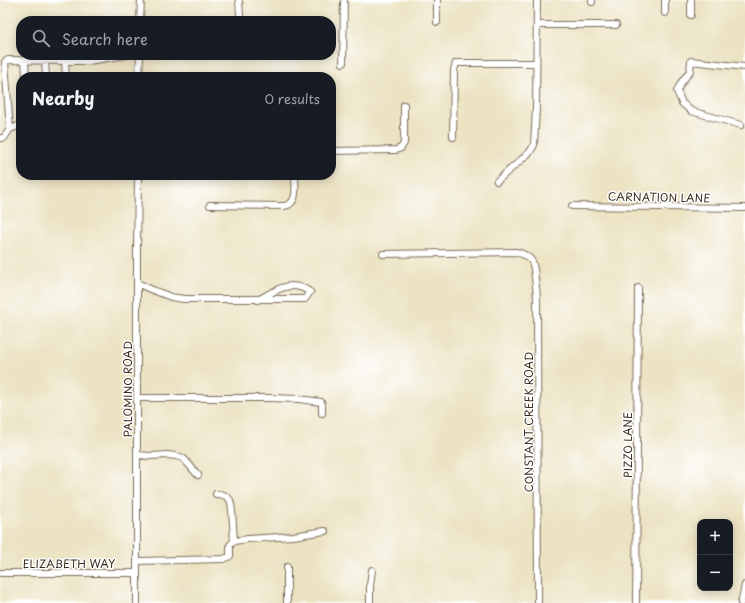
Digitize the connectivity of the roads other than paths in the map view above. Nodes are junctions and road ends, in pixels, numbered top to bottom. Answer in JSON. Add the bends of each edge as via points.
{"nodes":[{"id":1,"x":141,"y":0,"type":"edge"},
{"id":2,"x":239,"y":0,"type":"edge"},
{"id":3,"x":344,"y":0,"type":"edge"},
{"id":4,"x":437,"y":0,"type":"edge"},
{"id":5,"x":537,"y":0,"type":"edge"},
{"id":6,"x":664,"y":0,"type":"edge"},
{"id":7,"x":691,"y":0,"type":"edge"},
{"id":8,"x":665,"y":13,"type":"dead end"},
{"id":9,"x":240,"y":15,"type":"dead end"},
{"id":10,"x":691,"y":15,"type":"dead end"},
{"id":11,"x":140,"y":16,"type":"edge"},
{"id":12,"x":437,"y":22,"type":"dead end"},
{"id":13,"x":537,"y":24,"type":"junction"},
{"id":14,"x":616,"y":25,"type":"dead end"},
{"id":15,"x":25,"y":60,"type":"junction"},
{"id":16,"x":94,"y":60,"type":"edge"},
{"id":17,"x":140,"y":60,"type":"edge"},
{"id":18,"x":45,"y":61,"type":"junction"},
{"id":19,"x":65,"y":61,"type":"junction"},
{"id":20,"x":343,"y":63,"type":"dead end"},
{"id":21,"x":536,"y":63,"type":"junction"},
{"id":22,"x":745,"y":67,"type":"edge"},
{"id":23,"x":26,"y":72,"type":"edge"},
{"id":24,"x":46,"y":72,"type":"edge"},
{"id":25,"x":66,"y":72,"type":"edge"},
{"id":26,"x":139,"y":72,"type":"edge"},
{"id":27,"x":0,"y":93,"type":"edge"},
{"id":28,"x":8,"y":93,"type":"junction"},
{"id":29,"x":404,"y":105,"type":"dead end"},
{"id":30,"x":741,"y":125,"type":"dead end"},
{"id":31,"x":16,"y":127,"type":"edge"},
{"id":32,"x":10,"y":130,"type":"junction"},
{"id":33,"x":453,"y":137,"type":"dead end"},
{"id":34,"x":0,"y":138,"type":"edge"},
{"id":35,"x":336,"y":151,"type":"edge"},
{"id":36,"x":138,"y":180,"type":"edge"},
{"id":37,"x":295,"y":180,"type":"edge"},
{"id":38,"x":497,"y":181,"type":"dead end"},
{"id":39,"x":210,"y":205,"type":"dead end"},
{"id":40,"x":572,"y":206,"type":"dead end"},
{"id":41,"x":745,"y":208,"type":"edge"},
{"id":42,"x":383,"y":254,"type":"dead end"},
{"id":43,"x":137,"y":282,"type":"junction"},
{"id":44,"x":638,"y":288,"type":"dead end"},
{"id":45,"x":258,"y":300,"type":"junction"},
{"id":46,"x":137,"y":398,"type":"junction"},
{"id":47,"x":322,"y":413,"type":"dead end"},
{"id":48,"x":137,"y":456,"type":"junction"},
{"id":49,"x":198,"y":475,"type":"dead end"},
{"id":50,"x":216,"y":494,"type":"dead end"},
{"id":51,"x":325,"y":531,"type":"dead end"},
{"id":52,"x":234,"y":541,"type":"junction"},
{"id":53,"x":137,"y":561,"type":"junction"},
{"id":54,"x":287,"y":567,"type":"dead end"},
{"id":55,"x":372,"y":570,"type":"dead end"},
{"id":56,"x":138,"y":572,"type":"junction"},
{"id":57,"x":0,"y":573,"type":"edge"},
{"id":58,"x":745,"y":585,"type":"edge"},
{"id":59,"x":137,"y":603,"type":"edge"},
{"id":60,"x":286,"y":603,"type":"edge"},
{"id":61,"x":370,"y":603,"type":"edge"},
{"id":62,"x":538,"y":603,"type":"edge"},
{"id":63,"x":636,"y":603,"type":"edge"},
{"id":64,"x":741,"y":603,"type":"edge"}],
"edges":[{"from":1,"to":11,"type":"street"},
{"from":2,"to":9,"type":"street"},
{"from":3,"to":20,"type":"street"},
{"from":4,"to":12,"type":"street"},
{"from":5,"to":13,"type":"street"},
{"from":6,"to":8,"type":"street"},
{"from":7,"to":10,"type":"street"},
{"from":13,"to":14,"type":"street"},
{"from":13,"to":21,"type":"street"},
{"from":15,"to":18,"type":"street"},
{"from":15,"to":23,"type":"street"},
{"from":15,"to":28,"type":"street","via":[[5,62]]},
{"from":16,"to":19,"type":"street"},
{"from":17,"to":26,"type":"street"},
{"from":18,"to":19,"type":"street"},
{"from":18,"to":24,"type":"street"},
{"from":19,"to":25,"type":"street"},
{"from":21,"to":33,"type":"street","via":[[456,63]]},
{"from":21,"to":38,"type":"street","via":[[534,145],[530,152]]},
{"from":22,"to":30,"type":"street","via":[[691,61],[690,71],[677,91],[682,103],[691,111]]},
{"from":27,"to":28,"type":"street"},
{"from":28,"to":32,"type":"street"},
{"from":29,"to":35,"type":"street","via":[[404,143],[400,149]]},
{"from":31,"to":32,"type":"street"},
{"from":32,"to":34,"type":"street","via":[[4,138]]},
{"from":36,"to":43,"type":"street","name":"PALOMINO ROAD"},
{"from":37,"to":39,"type":"street","via":[[295,197],[288,205]]},
{"from":40,"to":41,"type":"street","name":"CARNATION LANE"},
{"from":42,"to":62,"type":"street","name":"CONSTANT CREEK ROAD","via":[[516,252],[528,256],[534,265],[537,301]]},
{"from":43,"to":45,"type":"street","via":[[171,297],[184,299]]},
{"from":43,"to":46,"type":"street","name":"PALOMINO ROAD"},
{"from":44,"to":63,"type":"street","name":"PIZZO LANE"},
{"from":45,"to":45,"type":"street","via":[[304,299],[310,292],[302,287],[284,286]]},
{"from":46,"to":47,"type":"street","via":[[299,399],[321,402]]},
{"from":46,"to":48,"type":"street","name":"PALOMINO ROAD"},
{"from":48,"to":49,"type":"street","via":[[167,455],[183,458]]},
{"from":48,"to":53,"type":"street","name":"PALOMINO ROAD"},
{"from":50,"to":52,"type":"street","via":[[226,496],[230,500]]},
{"from":51,"to":52,"type":"street"},
{"from":52,"to":53,"type":"street","via":[[230,545],[230,556],[224,558]]},
{"from":53,"to":56,"type":"street","name":"PALOMINO ROAD"},
{"from":54,"to":60,"type":"street"},
{"from":55,"to":61,"type":"street"},
{"from":56,"to":57,"type":"street","name":"ELIZABETH WAY"},
{"from":56,"to":59,"type":"street","name":"PALOMINO ROAD"},
{"from":58,"to":64,"type":"street"}]}
